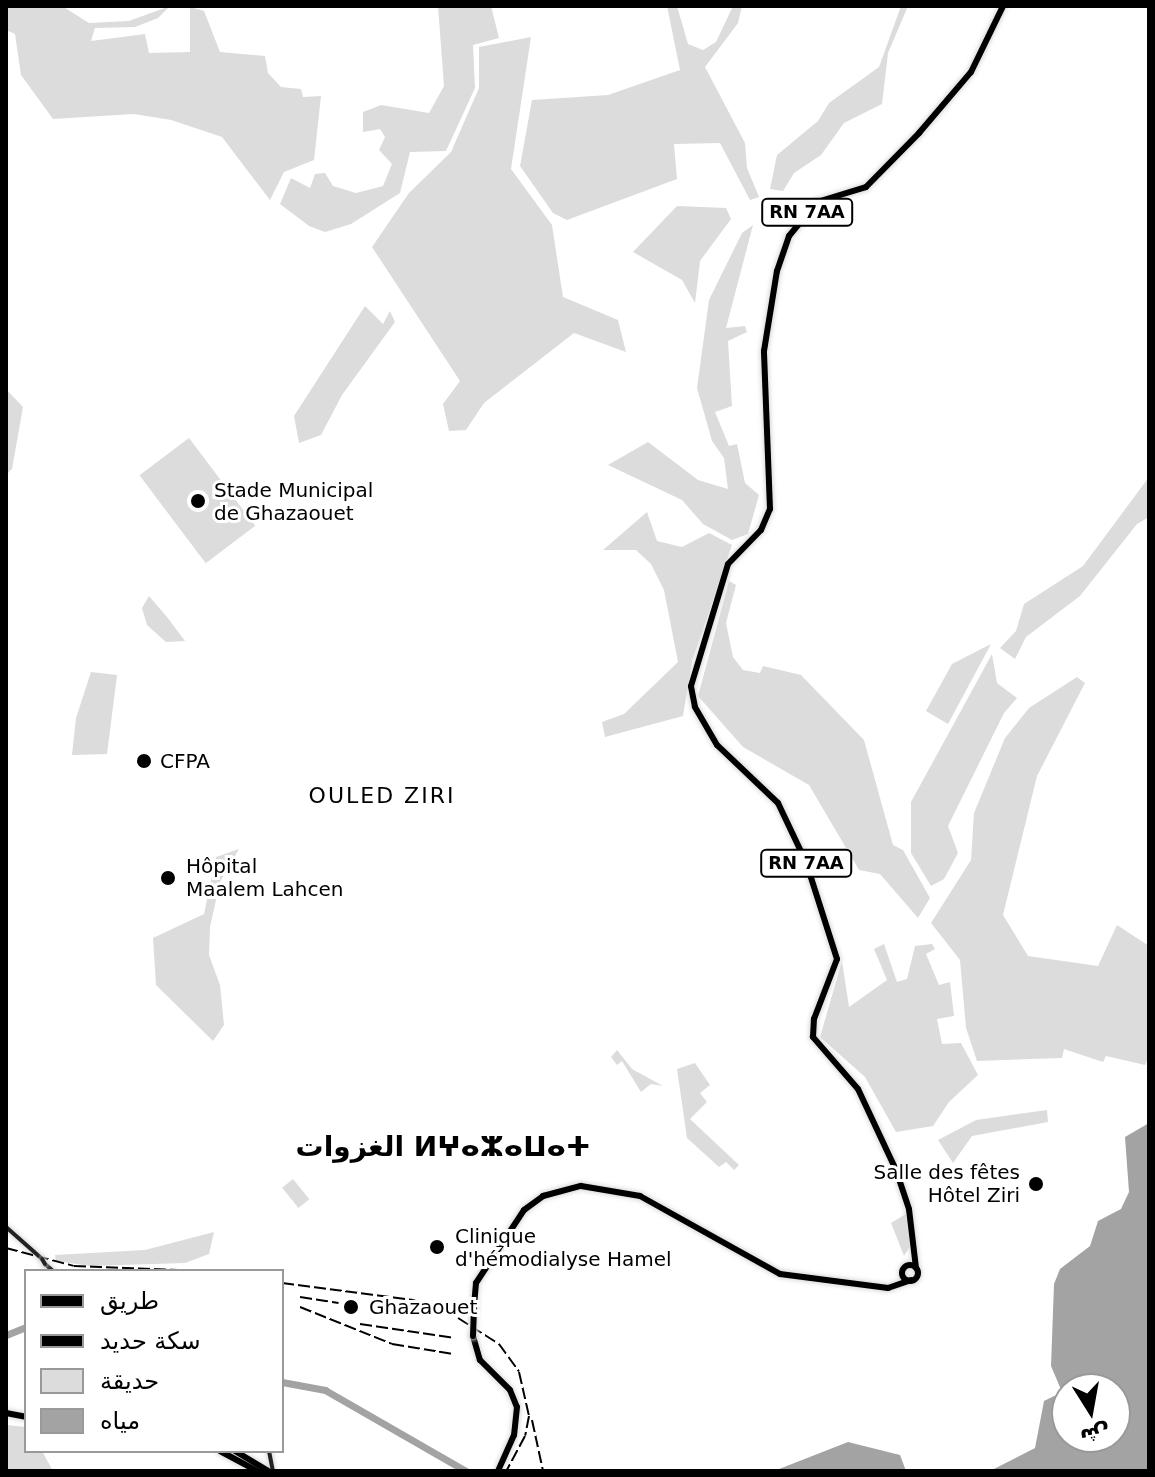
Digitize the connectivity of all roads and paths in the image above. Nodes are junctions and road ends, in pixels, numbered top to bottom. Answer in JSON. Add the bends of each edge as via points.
{"nodes":[{"id":1,"x":1003,"y":6,"type":"edge"},
{"id":2,"x":6,"y":1227,"type":"edge"},
{"id":3,"x":916,"y":1251,"type":"junction"},
{"id":4,"x":907,"y":1266,"type":"junction"},
{"id":5,"x":916,"y":1268,"type":"junction"},
{"id":6,"x":51,"y":1269,"type":"edge"},
{"id":7,"x":903,"y":1274,"type":"junction"},
{"id":8,"x":911,"y":1280,"type":"junction"},
{"id":9,"x":879,"y":1287,"type":"junction"},
{"id":10,"x":224,"y":1453,"type":"edge"},
{"id":11,"x":239,"y":1453,"type":"edge"},
{"id":12,"x":271,"y":1470,"type":"edge"},
{"id":13,"x":257,"y":1471,"type":"edge"},
{"id":14,"x":498,"y":1471,"type":"edge"}],
"edges":[{"from":1,"to":3,"type":"main road","number":"RN 7AA","via":[[971,72],[919,133],[866,187],[817,202],[789,236],[777,271],[764,351],[770,509],[761,530],[728,564],[691,686],[695,707],[717,745],[778,803],[806,862],[818,913],[837,952],[813,1037],[864,1101],[903,1188]]},
{"from":2,"to":6,"type":"main road"},
{"from":3,"to":4,"type":"main road"},
{"from":3,"to":5,"type":"main road","number":"RN 7AA"},
{"from":4,"to":5,"type":"main road"},
{"from":4,"to":7,"type":"main road"},
{"from":5,"to":8,"type":"main road","via":[[918,1274]]},
{"from":7,"to":8,"type":"main road"},
{"from":7,"to":9,"type":"main road"},
{"from":8,"to":9,"type":"main road"},
{"from":9,"to":14,"type":"main road","bridge":true,"via":[[770,1271],[640,1196],[581,1186],[543,1196],[524,1210],[476,1283],[473,1336],[480,1360],[510,1390],[517,1407],[514,1435]]},
{"from":10,"to":13,"type":"main road"},
{"from":11,"to":12,"type":"main road"}]}
